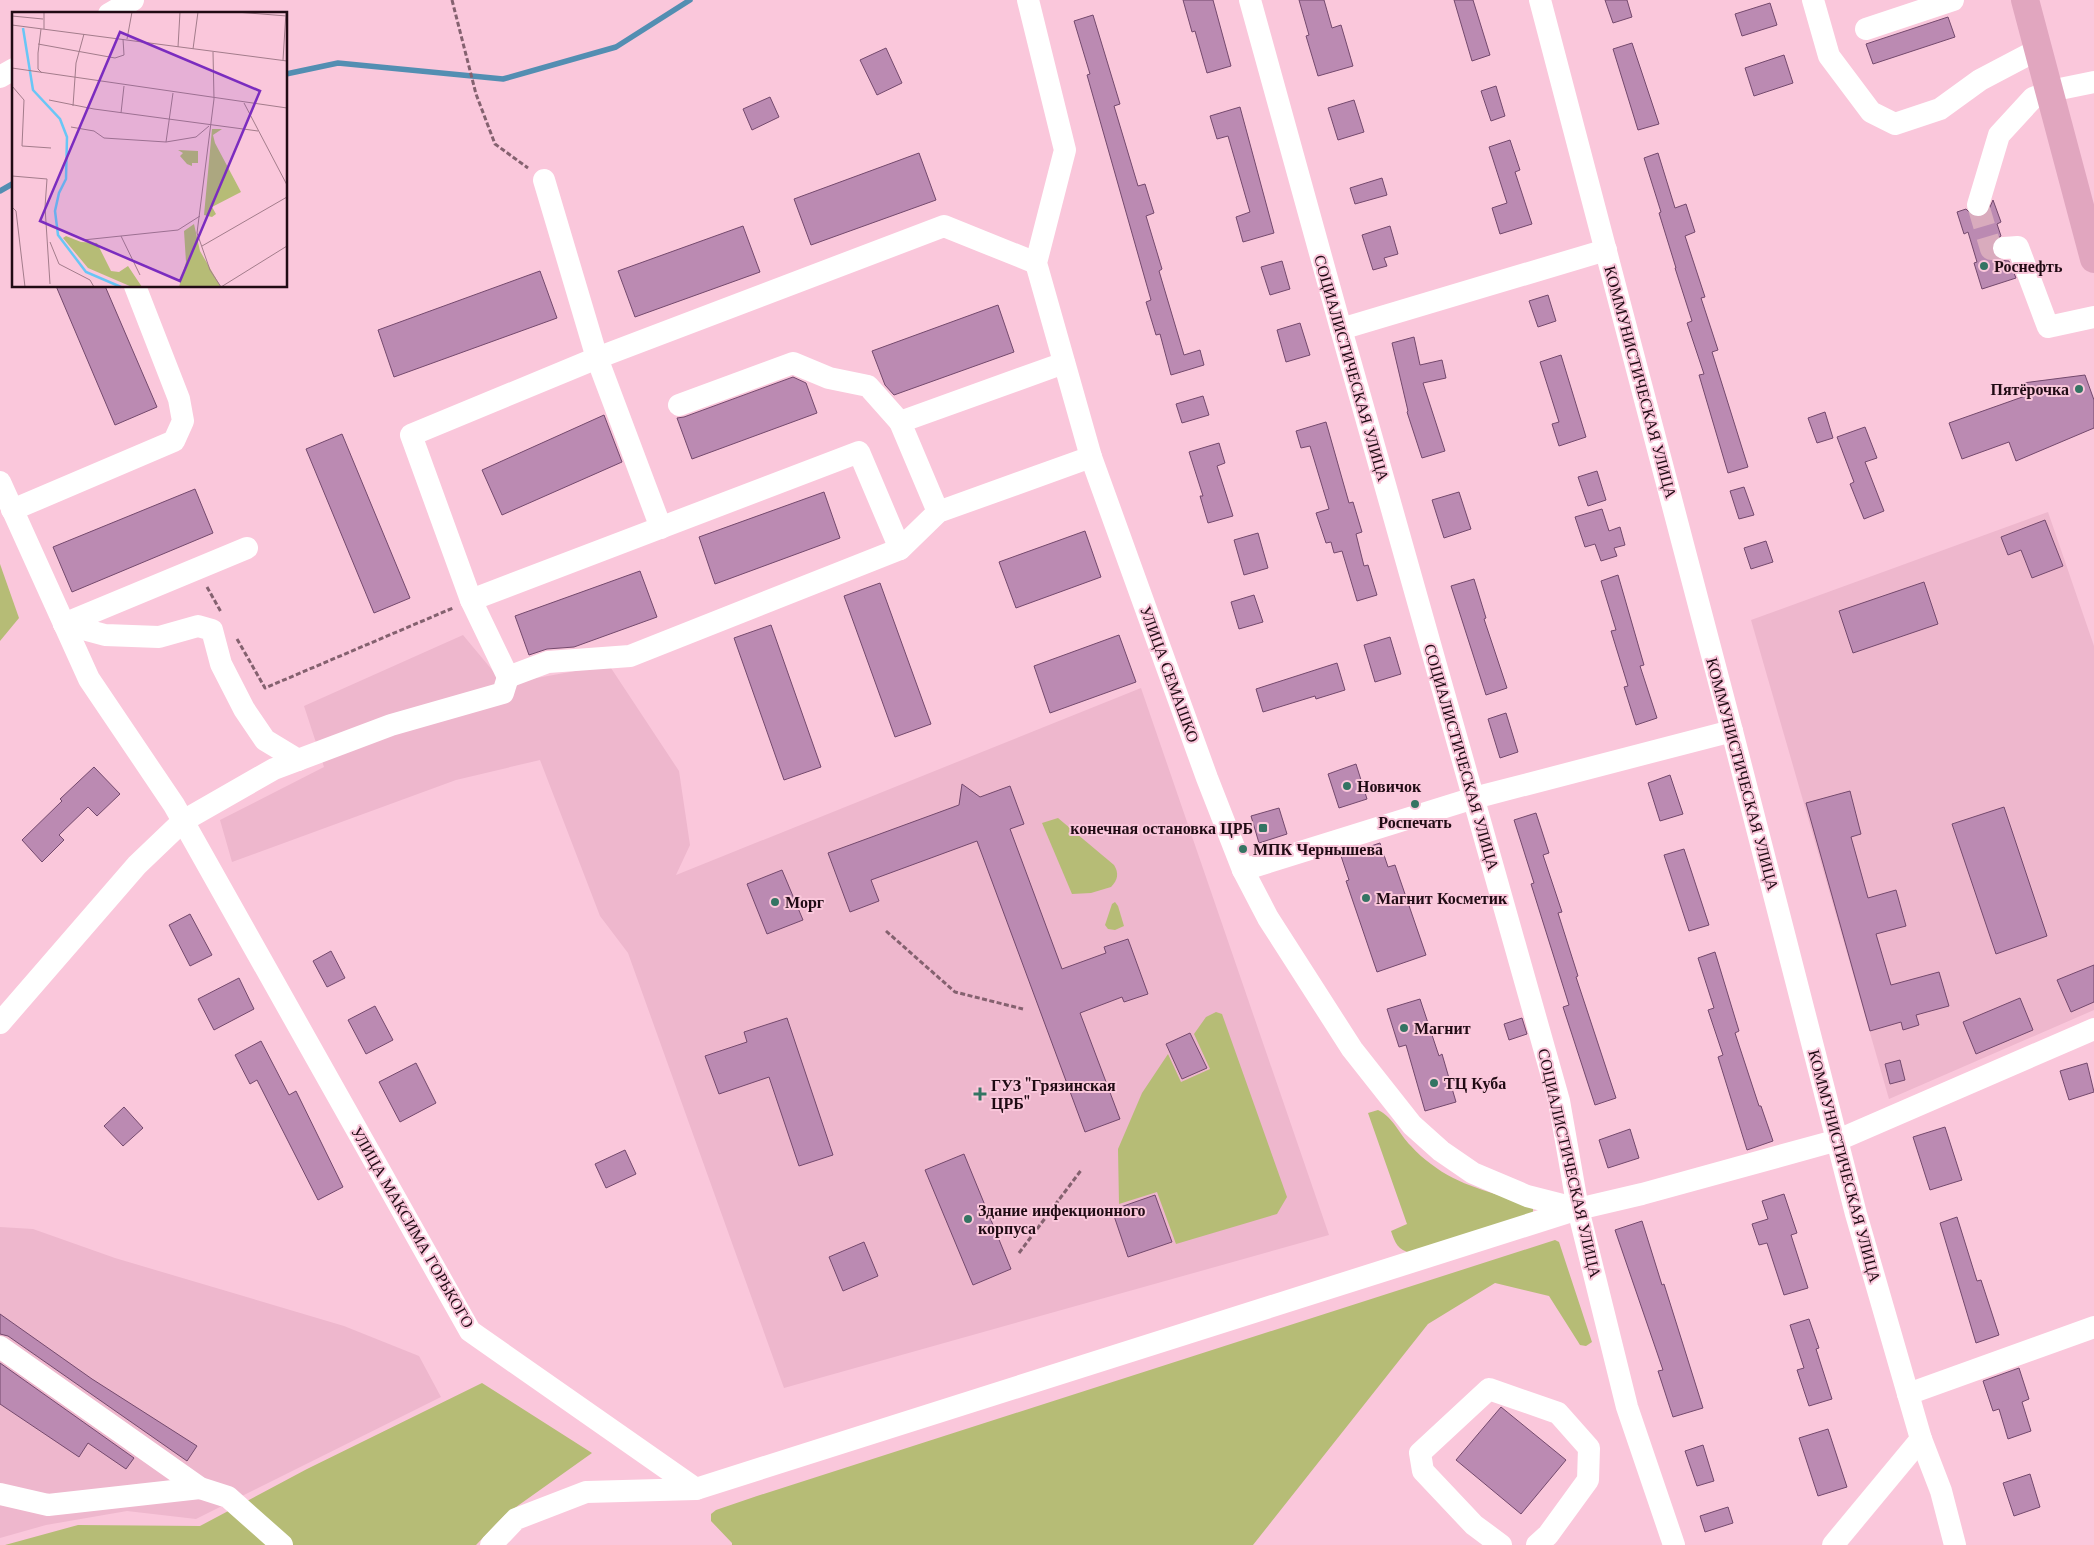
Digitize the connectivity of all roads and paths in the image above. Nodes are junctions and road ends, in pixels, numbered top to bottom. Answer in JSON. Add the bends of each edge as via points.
{"nodes":[{"id":1,"x":132,"y":0,"type":"edge"},
{"id":2,"x":452,"y":0,"type":"edge"},
{"id":3,"x":1028,"y":0,"type":"edge"},
{"id":4,"x":1250,"y":0,"type":"edge"},
{"id":5,"x":1540,"y":0,"type":"edge"},
{"id":6,"x":1813,"y":0,"type":"edge"},
{"id":7,"x":1953,"y":0,"type":"edge"},
{"id":8,"x":2026,"y":0,"type":"edge"},
{"id":9,"x":112,"y":12,"type":"edge"},
{"id":10,"x":1866,"y":29,"type":"dead end"},
{"id":11,"x":2039,"y":49,"type":"junction"},
{"id":12,"x":12,"y":70,"type":"edge"},
{"id":13,"x":0,"y":77,"type":"edge"},
{"id":14,"x":2094,"y":82,"type":"edge"},
{"id":15,"x":2050,"y":91,"type":"junction"},
{"id":16,"x":544,"y":180,"type":"joint"},
{"id":17,"x":1978,"y":205,"type":"tunnel mouth"},
{"id":18,"x":2004,"y":248,"type":"tunnel mouth"},
{"id":19,"x":1606,"y":250,"type":"junction"},
{"id":20,"x":2094,"y":259,"type":"edge"},
{"id":21,"x":1036,"y":263,"type":"junction"},
{"id":22,"x":135,"y":288,"type":"edge"},
{"id":23,"x":2094,"y":317,"type":"edge"},
{"id":24,"x":1340,"y":329,"type":"junction"},
{"id":25,"x":597,"y":358,"type":"junction"},
{"id":26,"x":1064,"y":363,"type":"junction"},
{"id":27,"x":679,"y":405,"type":"dead end"},
{"id":28,"x":900,"y":422,"type":"junction"},
{"id":29,"x":1091,"y":457,"type":"junction"},
{"id":30,"x":0,"y":482,"type":"edge"},
{"id":31,"x":12,"y":510,"type":"junction"},
{"id":32,"x":938,"y":512,"type":"junction"},
{"id":33,"x":661,"y":528,"type":"junction"},
{"id":34,"x":247,"y":548,"type":"dead end"},
{"id":35,"x":900,"y":549,"type":"junction"},
{"id":36,"x":196,"y":569,"type":"junction"},
{"id":37,"x":471,"y":600,"type":"junction"},
{"id":38,"x":226,"y":620,"type":"dead end"},
{"id":39,"x":64,"y":624,"type":"junction"},
{"id":40,"x":235,"y":637,"type":"dead end"},
{"id":41,"x":508,"y":677,"type":"junction"},
{"id":42,"x":1732,"y":731,"type":"junction"},
{"id":43,"x":298,"y":760,"type":"junction"},
{"id":44,"x":1474,"y":798,"type":"junction"},
{"id":45,"x":183,"y":821,"type":"junction"},
{"id":46,"x":1243,"y":870,"type":"junction"},
{"id":47,"x":886,"y":931,"type":"dead end"},
{"id":48,"x":1023,"y":1009,"type":"dead end"},
{"id":49,"x":0,"y":1023,"type":"edge"},
{"id":50,"x":2094,"y":1028,"type":"edge"},
{"id":51,"x":1838,"y":1140,"type":"junction"},
{"id":52,"x":1082,"y":1169,"type":"dead end"},
{"id":53,"x":1578,"y":1208,"type":"junction"},
{"id":54,"x":1019,"y":1253,"type":"dead end"},
{"id":55,"x":2094,"y":1327,"type":"edge"},
{"id":56,"x":0,"y":1348,"type":"edge"},
{"id":57,"x":1908,"y":1394,"type":"junction"},
{"id":58,"x":1921,"y":1439,"type":"junction"},
{"id":59,"x":200,"y":1488,"type":"junction"},
{"id":60,"x":696,"y":1489,"type":"junction"},
{"id":61,"x":0,"y":1494,"type":"edge"},
{"id":62,"x":282,"y":1545,"type":"edge"},
{"id":63,"x":491,"y":1545,"type":"edge"},
{"id":64,"x":1501,"y":1545,"type":"edge"},
{"id":65,"x":1536,"y":1545,"type":"edge"},
{"id":66,"x":1674,"y":1545,"type":"edge"},
{"id":67,"x":1833,"y":1545,"type":"edge"},
{"id":68,"x":1955,"y":1545,"type":"edge"}],
"edges":[{"from":1,"to":9,"type":"street"},
{"from":2,"to":16,"type":"path","via":[[476,94],[495,144]]},
{"from":3,"to":21,"type":"street","via":[[1065,150]]},
{"from":4,"to":24,"type":"street","name":"СОЦИАЛИСТИЧЕСКАЯ УЛИЦА"},
{"from":5,"to":19,"type":"street","name":"КОММУНИСТИЧЕСКАЯ УЛИЦА"},
{"from":6,"to":11,"type":"street","via":[[1828,56],[1872,112],[1894,124],[1940,109],[1980,80]]},
{"from":7,"to":10,"type":"street"},
{"from":8,"to":11,"type":"main road"},
{"from":11,"to":15,"type":"main road"},
{"from":12,"to":13,"type":"street"},
{"from":14,"to":15,"type":"street"},
{"from":15,"to":17,"type":"street","via":[[2033,98],[1999,135]]},
{"from":15,"to":20,"type":"main road"},
{"from":16,"to":25,"type":"street"},
{"from":18,"to":23,"type":"street","via":[[2018,247],[2048,327]]},
{"from":19,"to":24,"type":"street"},
{"from":19,"to":42,"type":"street","name":"КОММУНИСТИЧЕСКАЯ УЛИЦА"},
{"from":21,"to":25,"type":"street","via":[[944,226]]},
{"from":21,"to":26,"type":"street","name":"УЛИЦА СЕМАШКО"},
{"from":22,"to":31,"type":"street","via":[[179,399],[183,421],[174,441]]},
{"from":24,"to":44,"type":"street","name":"СОЦИАЛИСТИЧЕСКАЯ УЛИЦА"},
{"from":25,"to":33,"type":"street"},
{"from":25,"to":37,"type":"street","via":[[411,435]]},
{"from":26,"to":28,"type":"street"},
{"from":26,"to":29,"type":"street","name":"УЛИЦА СЕМАШКО"},
{"from":27,"to":28,"type":"street","via":[[793,363],[829,378],[868,386]]},
{"from":28,"to":32,"type":"street"},
{"from":29,"to":32,"type":"street"},
{"from":29,"to":46,"type":"street","name":"УЛИЦА СЕМАШКО"},
{"from":30,"to":31,"type":"street","name":"УЛИЦА МАКСИМА ГОРЬКОГО"},
{"from":31,"to":39,"type":"street","name":"УЛИЦА МАКСИМА ГОРЬКОГО"},
{"from":32,"to":35,"type":"street"},
{"from":33,"to":35,"type":"street","via":[[859,452]]},
{"from":33,"to":37,"type":"street"},
{"from":34,"to":36,"type":"street"},
{"from":35,"to":41,"type":"street","via":[[630,656],[548,662]]},
{"from":36,"to":38,"type":"path"},
{"from":36,"to":39,"type":"street"},
{"from":37,"to":40,"type":"path","via":[[265,688]]},
{"from":37,"to":41,"type":"street"},
{"from":39,"to":43,"type":"street","via":[[105,635],[158,637],[198,626],[212,630],[221,664],[244,709],[265,740]]},
{"from":39,"to":45,"type":"street","name":"УЛИЦА МАКСИМА ГОРЬКОГО","via":[[89,679]]},
{"from":41,"to":43,"type":"street","via":[[503,693],[391,725]]},
{"from":42,"to":44,"type":"street"},
{"from":42,"to":51,"type":"street","name":"КОММУНИСТИЧЕСКАЯ УЛИЦА"},
{"from":43,"to":45,"type":"street","via":[[274,769]]},
{"from":44,"to":46,"type":"street"},
{"from":44,"to":53,"type":"street","name":"СОЦИАЛИСТИЧЕСКАЯ УЛИЦА","via":[[1559,1101]]},
{"from":45,"to":49,"type":"street","via":[[137,865]]},
{"from":45,"to":60,"type":"street","name":"УЛИЦА МАКСИМА ГОРЬКОГО","via":[[470,1331]]},
{"from":46,"to":53,"type":"street","name":"УЛИЦА СЕМАШКО","via":[[1268,918],[1352,1049],[1412,1125],[1473,1173],[1527,1196]]},
{"from":47,"to":48,"type":"path","via":[[955,992]]},
{"from":50,"to":51,"type":"street"},
{"from":51,"to":53,"type":"street","via":[[1642,1194]]},
{"from":51,"to":57,"type":"street","name":"КОММУНИСТИЧЕСКАЯ УЛИЦА"},
{"from":52,"to":54,"type":"path"},
{"from":53,"to":60,"type":"street"},
{"from":53,"to":66,"type":"street","name":"СОЦИАЛИСТИЧЕСКАЯ УЛИЦА","via":[[1628,1407]]},
{"from":55,"to":57,"type":"street"},
{"from":56,"to":59,"type":"street"},
{"from":57,"to":58,"type":"street","name":"КОММУНИСТИЧЕСКАЯ УЛИЦА"},
{"from":58,"to":67,"type":"street"},
{"from":58,"to":68,"type":"street","name":"КОММУНИСТИЧЕСКАЯ УЛИЦА","via":[[1941,1491]]},
{"from":59,"to":61,"type":"street","via":[[48,1505]]},
{"from":59,"to":62,"type":"street","via":[[228,1497]]},
{"from":60,"to":63,"type":"street","via":[[586,1492],[516,1519]]},
{"from":64,"to":65,"type":"street","via":[[1474,1525],[1423,1471],[1420,1452],[1489,1389],[1558,1413],[1589,1448],[1588,1480]]}]}
